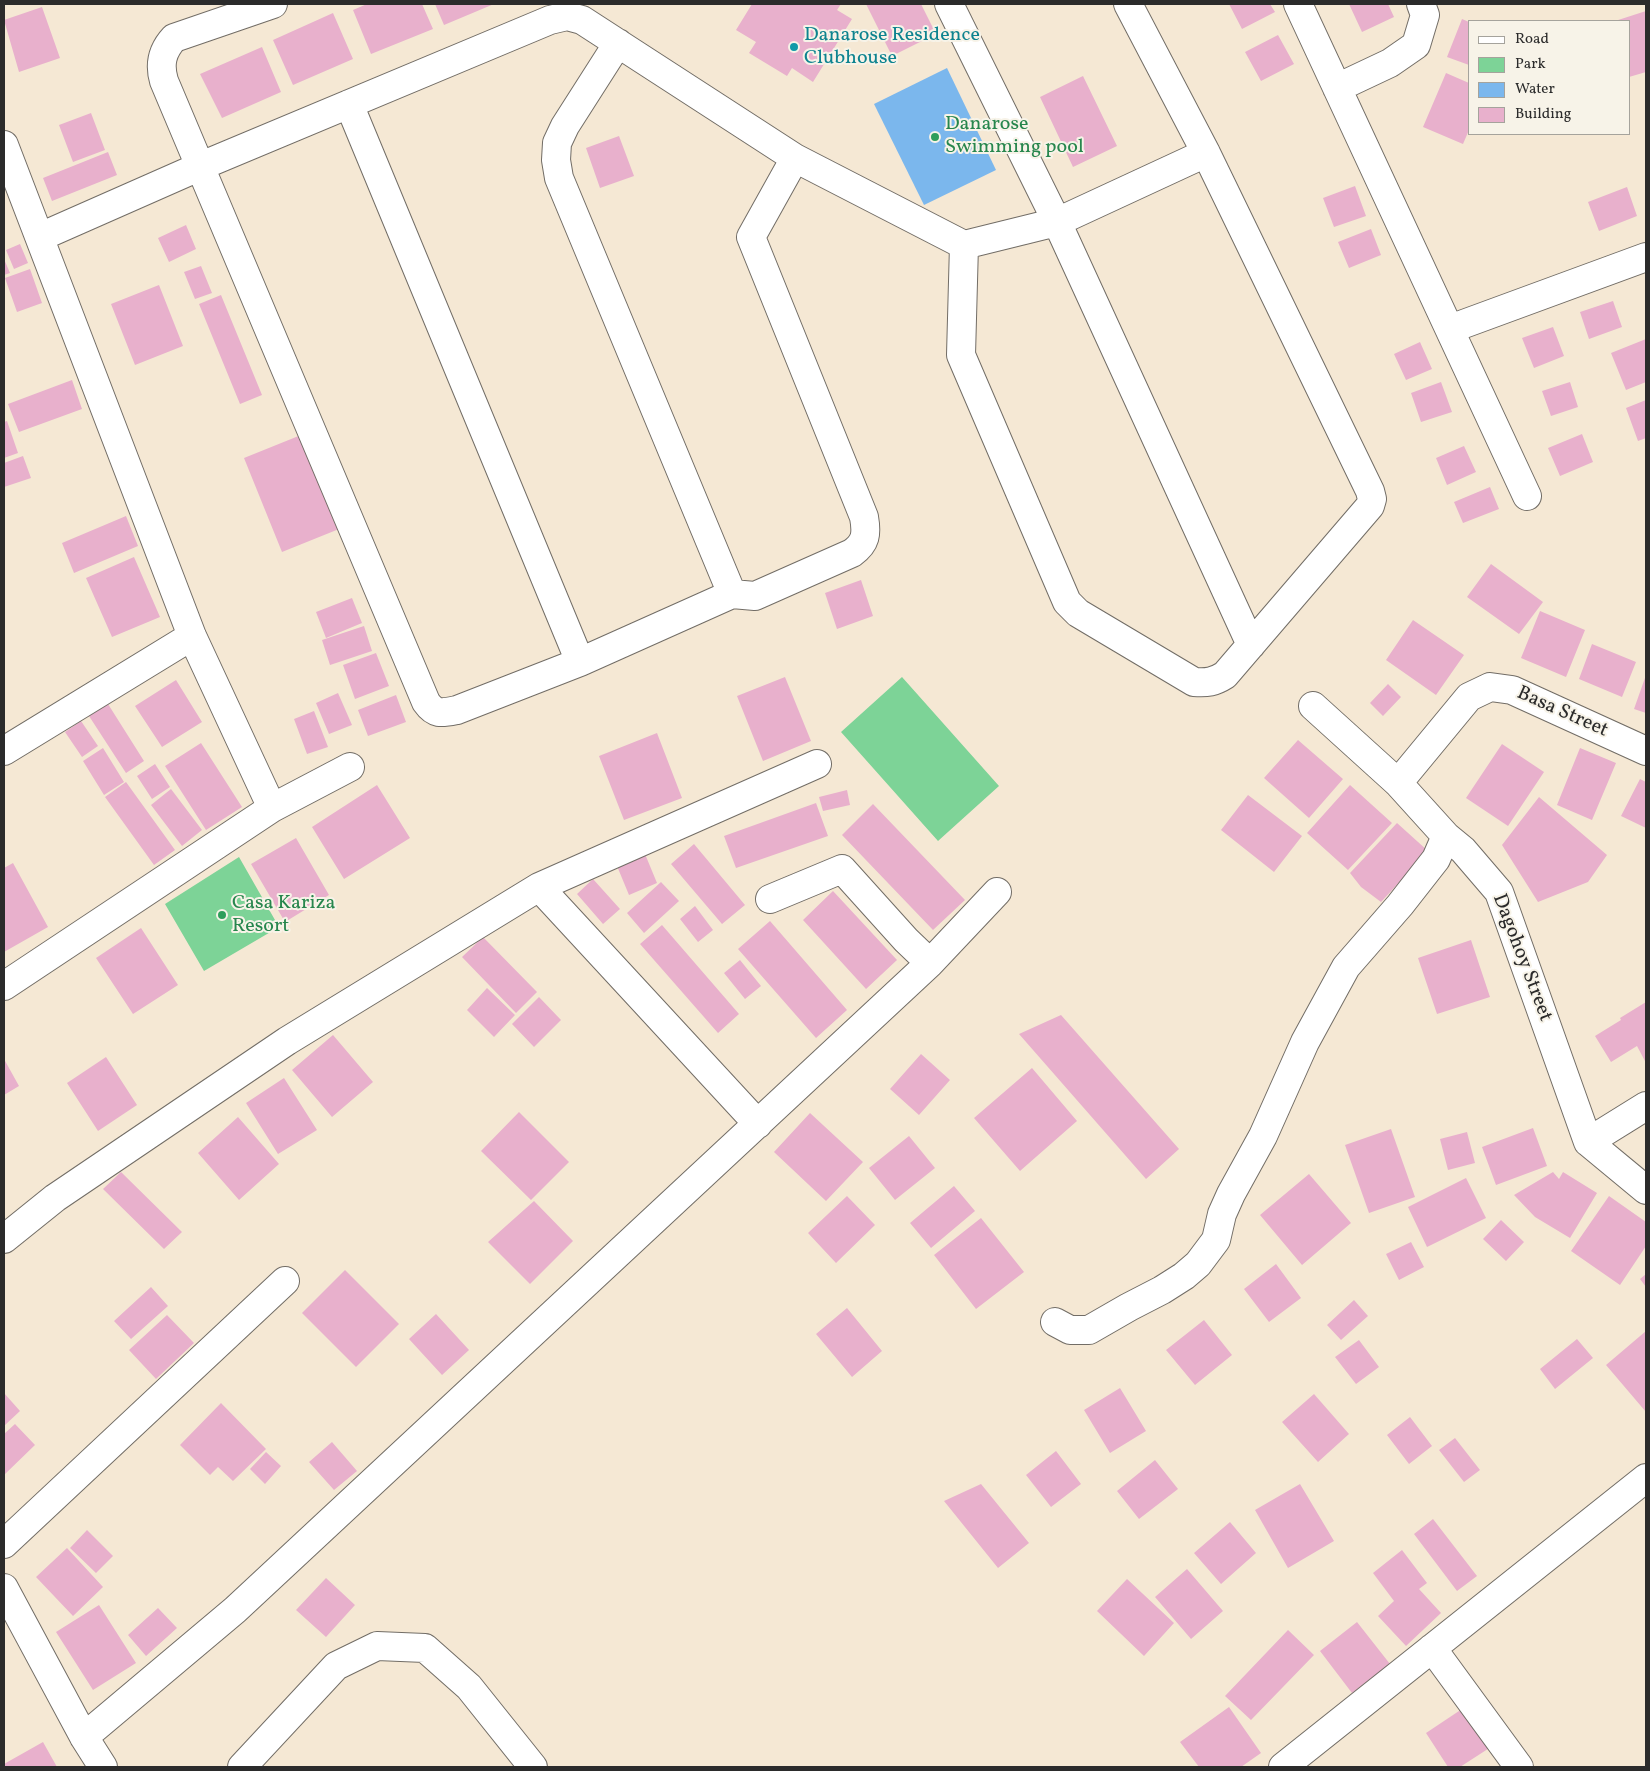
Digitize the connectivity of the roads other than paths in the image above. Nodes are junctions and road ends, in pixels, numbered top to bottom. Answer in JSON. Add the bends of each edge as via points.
{"nodes":[{"id":1,"x":273,"y":4,"type":"edge"},
{"id":2,"x":949,"y":4,"type":"edge"},
{"id":3,"x":1128,"y":4,"type":"edge"},
{"id":4,"x":1298,"y":4,"type":"edge"},
{"id":5,"x":1421,"y":4,"type":"edge"},
{"id":6,"x":618,"y":42,"type":"junction"},
{"id":7,"x":1337,"y":88,"type":"junction"},
{"id":8,"x":349,"y":104,"type":"junction"},
{"id":9,"x":4,"y":144,"type":"edge"},
{"id":10,"x":1206,"y":154,"type":"junction"},
{"id":11,"x":795,"y":158,"type":"junction"},
{"id":12,"x":201,"y":166,"type":"junction"},
{"id":13,"x":1057,"y":222,"type":"junction"},
{"id":14,"x":40,"y":237,"type":"junction"},
{"id":15,"x":964,"y":245,"type":"junction"},
{"id":16,"x":1646,"y":259,"type":"edge"},
{"id":17,"x":1450,"y":329,"type":"junction"},
{"id":18,"x":1527,"y":496,"type":"dead end"},
{"id":19,"x":732,"y":594,"type":"junction"},
{"id":20,"x":192,"y":636,"type":"junction"},
{"id":21,"x":1251,"y":645,"type":"junction"},
{"id":22,"x":580,"y":662,"type":"junction"},
{"id":23,"x":1313,"y":706,"type":"dead end"},
{"id":24,"x":4,"y":751,"type":"edge"},
{"id":25,"x":1646,"y":751,"type":"edge"},
{"id":26,"x":817,"y":764,"type":"dead end"},
{"id":27,"x":350,"y":768,"type":"dead end"},
{"id":28,"x":1398,"y":783,"type":"junction"},
{"id":29,"x":272,"y":808,"type":"junction"},
{"id":30,"x":1454,"y":843,"type":"junction"},
{"id":31,"x":539,"y":888,"type":"junction"},
{"id":32,"x":997,"y":892,"type":"dead end"},
{"id":33,"x":770,"y":898,"type":"dead end"},
{"id":34,"x":930,"y":963,"type":"junction"},
{"id":35,"x":4,"y":986,"type":"edge"},
{"id":36,"x":1646,"y":1106,"type":"edge"},
{"id":37,"x":758,"y":1124,"type":"junction"},
{"id":38,"x":1588,"y":1142,"type":"junction"},
{"id":39,"x":1646,"y":1190,"type":"edge"},
{"id":40,"x":4,"y":1239,"type":"edge"},
{"id":41,"x":285,"y":1281,"type":"dead end"},
{"id":42,"x":1055,"y":1322,"type":"dead end"},
{"id":43,"x":1646,"y":1478,"type":"edge"},
{"id":44,"x":4,"y":1544,"type":"edge"},
{"id":45,"x":4,"y":1588,"type":"edge"},
{"id":46,"x":1432,"y":1648,"type":"junction"},
{"id":47,"x":84,"y":1737,"type":"junction"},
{"id":48,"x":102,"y":1767,"type":"edge"},
{"id":49,"x":242,"y":1767,"type":"edge"},
{"id":50,"x":532,"y":1767,"type":"edge"},
{"id":51,"x":1283,"y":1767,"type":"edge"},
{"id":52,"x":1519,"y":1767,"type":"edge"}],
"edges":[{"from":1,"to":12,"type":"street","via":[[174,38],[166,47],[161,70],[164,81]]},
{"from":2,"to":13,"type":"street"},
{"from":3,"to":10,"type":"street"},
{"from":4,"to":7,"type":"street"},
{"from":5,"to":7,"type":"street","via":[[1425,15],[1416,46],[1390,63]]},
{"from":6,"to":8,"type":"street","via":[[582,20],[560,16]]},
{"from":6,"to":11,"type":"street"},
{"from":6,"to":19,"type":"street","via":[[557,143],[559,178]]},
{"from":7,"to":17,"type":"street"},
{"from":8,"to":12,"type":"street"},
{"from":8,"to":22,"type":"street"},
{"from":9,"to":14,"type":"street"},
{"from":10,"to":13,"type":"street"},
{"from":10,"to":21,"type":"street","via":[[1372,499],[1370,506]]},
{"from":11,"to":15,"type":"street"},
{"from":11,"to":19,"type":"street","via":[[750,237],[867,530],[859,548],[852,553],[755,596]]},
{"from":12,"to":14,"type":"street"},
{"from":12,"to":22,"type":"street","via":[[431,709],[438,712],[456,710]]},
{"from":13,"to":15,"type":"street"},
{"from":13,"to":21,"type":"street"},
{"from":14,"to":20,"type":"street"},
{"from":15,"to":21,"type":"street","via":[[961,355],[1067,602],[1078,613],[1194,682],[1216,681]]},
{"from":16,"to":17,"type":"street"},
{"from":17,"to":18,"type":"street"},
{"from":19,"to":22,"type":"street"},
{"from":20,"to":24,"type":"street"},
{"from":20,"to":29,"type":"street"},
{"from":23,"to":28,"type":"street","name":"Dagohoy Street"},
{"from":25,"to":28,"type":"street","name":"Basa Street","via":[[1512,690],[1490,687],[1469,697]]},
{"from":26,"to":31,"type":"street"},
{"from":27,"to":29,"type":"street"},
{"from":28,"to":30,"type":"street","name":"Dagohoy Street"},
{"from":29,"to":35,"type":"street"},
{"from":30,"to":38,"type":"street","name":"Dagohoy Street","via":[[1499,892]]},
{"from":30,"to":42,"type":"street","via":[[1436,859],[1346,967],[1305,1042],[1263,1136],[1230,1194],[1216,1240],[1198,1264],[1162,1290],[1089,1330],[1070,1330]]},
{"from":31,"to":37,"type":"street"},
{"from":31,"to":40,"type":"street","via":[[287,1041],[55,1198]]},
{"from":32,"to":34,"type":"street"},
{"from":33,"to":34,"type":"street","via":[[842,869]]},
{"from":34,"to":37,"type":"street"},
{"from":36,"to":38,"type":"street"},
{"from":37,"to":47,"type":"street","via":[[234,1610]]},
{"from":38,"to":39,"type":"street"},
{"from":41,"to":44,"type":"street"},
{"from":43,"to":46,"type":"street"},
{"from":45,"to":47,"type":"street"},
{"from":46,"to":51,"type":"street"},
{"from":46,"to":52,"type":"street"},
{"from":47,"to":48,"type":"street"},
{"from":49,"to":50,"type":"street","via":[[336,1666],[377,1646],[425,1648],[469,1687]]}]}
